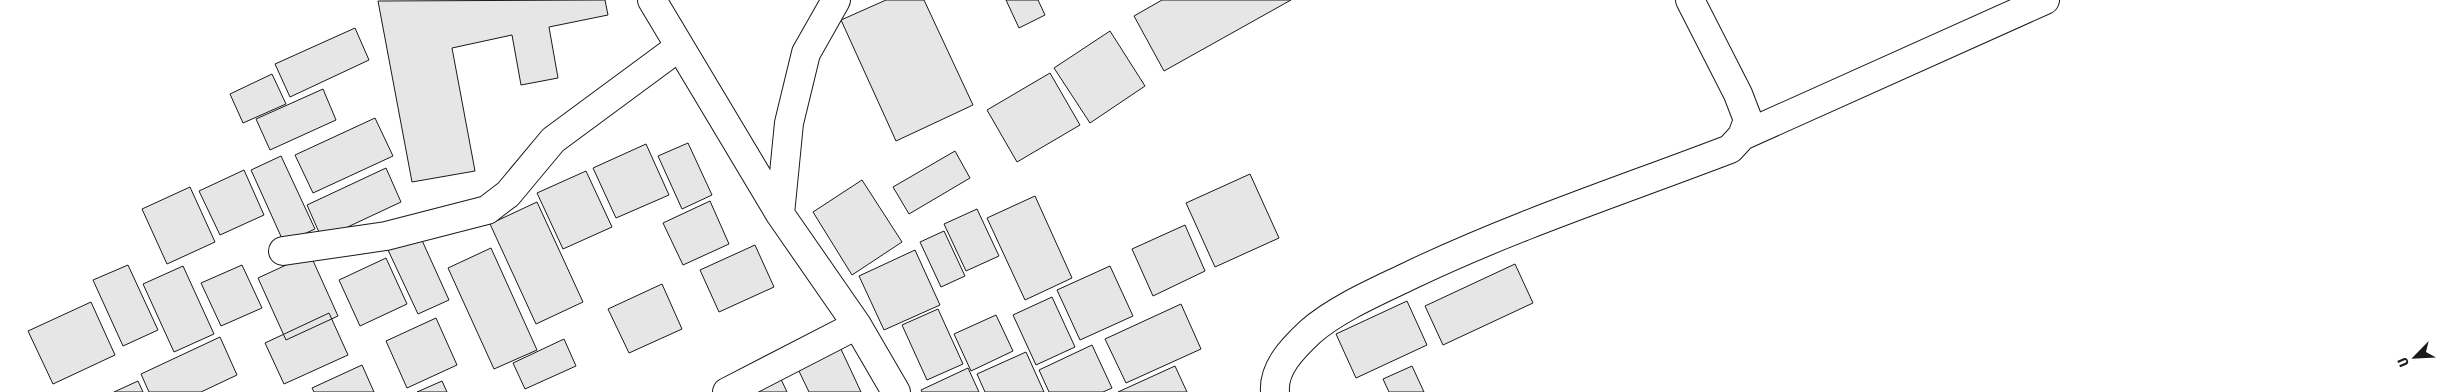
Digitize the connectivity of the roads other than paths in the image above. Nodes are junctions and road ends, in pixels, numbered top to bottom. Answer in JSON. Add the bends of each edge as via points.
{"nodes":[{"id":1,"x":652,"y":0,"type":"edge"},
{"id":2,"x":836,"y":0,"type":"edge"},
{"id":3,"x":1690,"y":0,"type":"edge"},
{"id":4,"x":2045,"y":0,"type":"edge"},
{"id":5,"x":679,"y":48,"type":"junction"},
{"id":6,"x":1742,"y":136,"type":"junction"},
{"id":7,"x":780,"y":214,"type":"junction"},
{"id":8,"x":283,"y":251,"type":"dead end"},
{"id":9,"x":857,"y":325,"type":"junction"},
{"id":10,"x":727,"y":392,"type":"edge"},
{"id":11,"x":896,"y":392,"type":"edge"},
{"id":12,"x":1275,"y":392,"type":"edge"}],
"edges":[{"from":1,"to":5,"type":"street"},
{"from":2,"to":7,"type":"street","via":[[806,53],[789,123]]},
{"from":3,"to":6,"type":"street","via":[[1748,120]]},
{"from":4,"to":6,"type":"street"},
{"from":5,"to":7,"type":"street"},
{"from":5,"to":8,"type":"street","via":[[553,140],[508,194],[486,210],[386,236]]},
{"from":6,"to":12,"type":"street","via":[[1730,149],[1460,252],[1361,299],[1311,332],[1286,358],[1274,380]]},
{"from":7,"to":9,"type":"street"},
{"from":9,"to":10,"type":"street"},
{"from":9,"to":11,"type":"street"}]}
